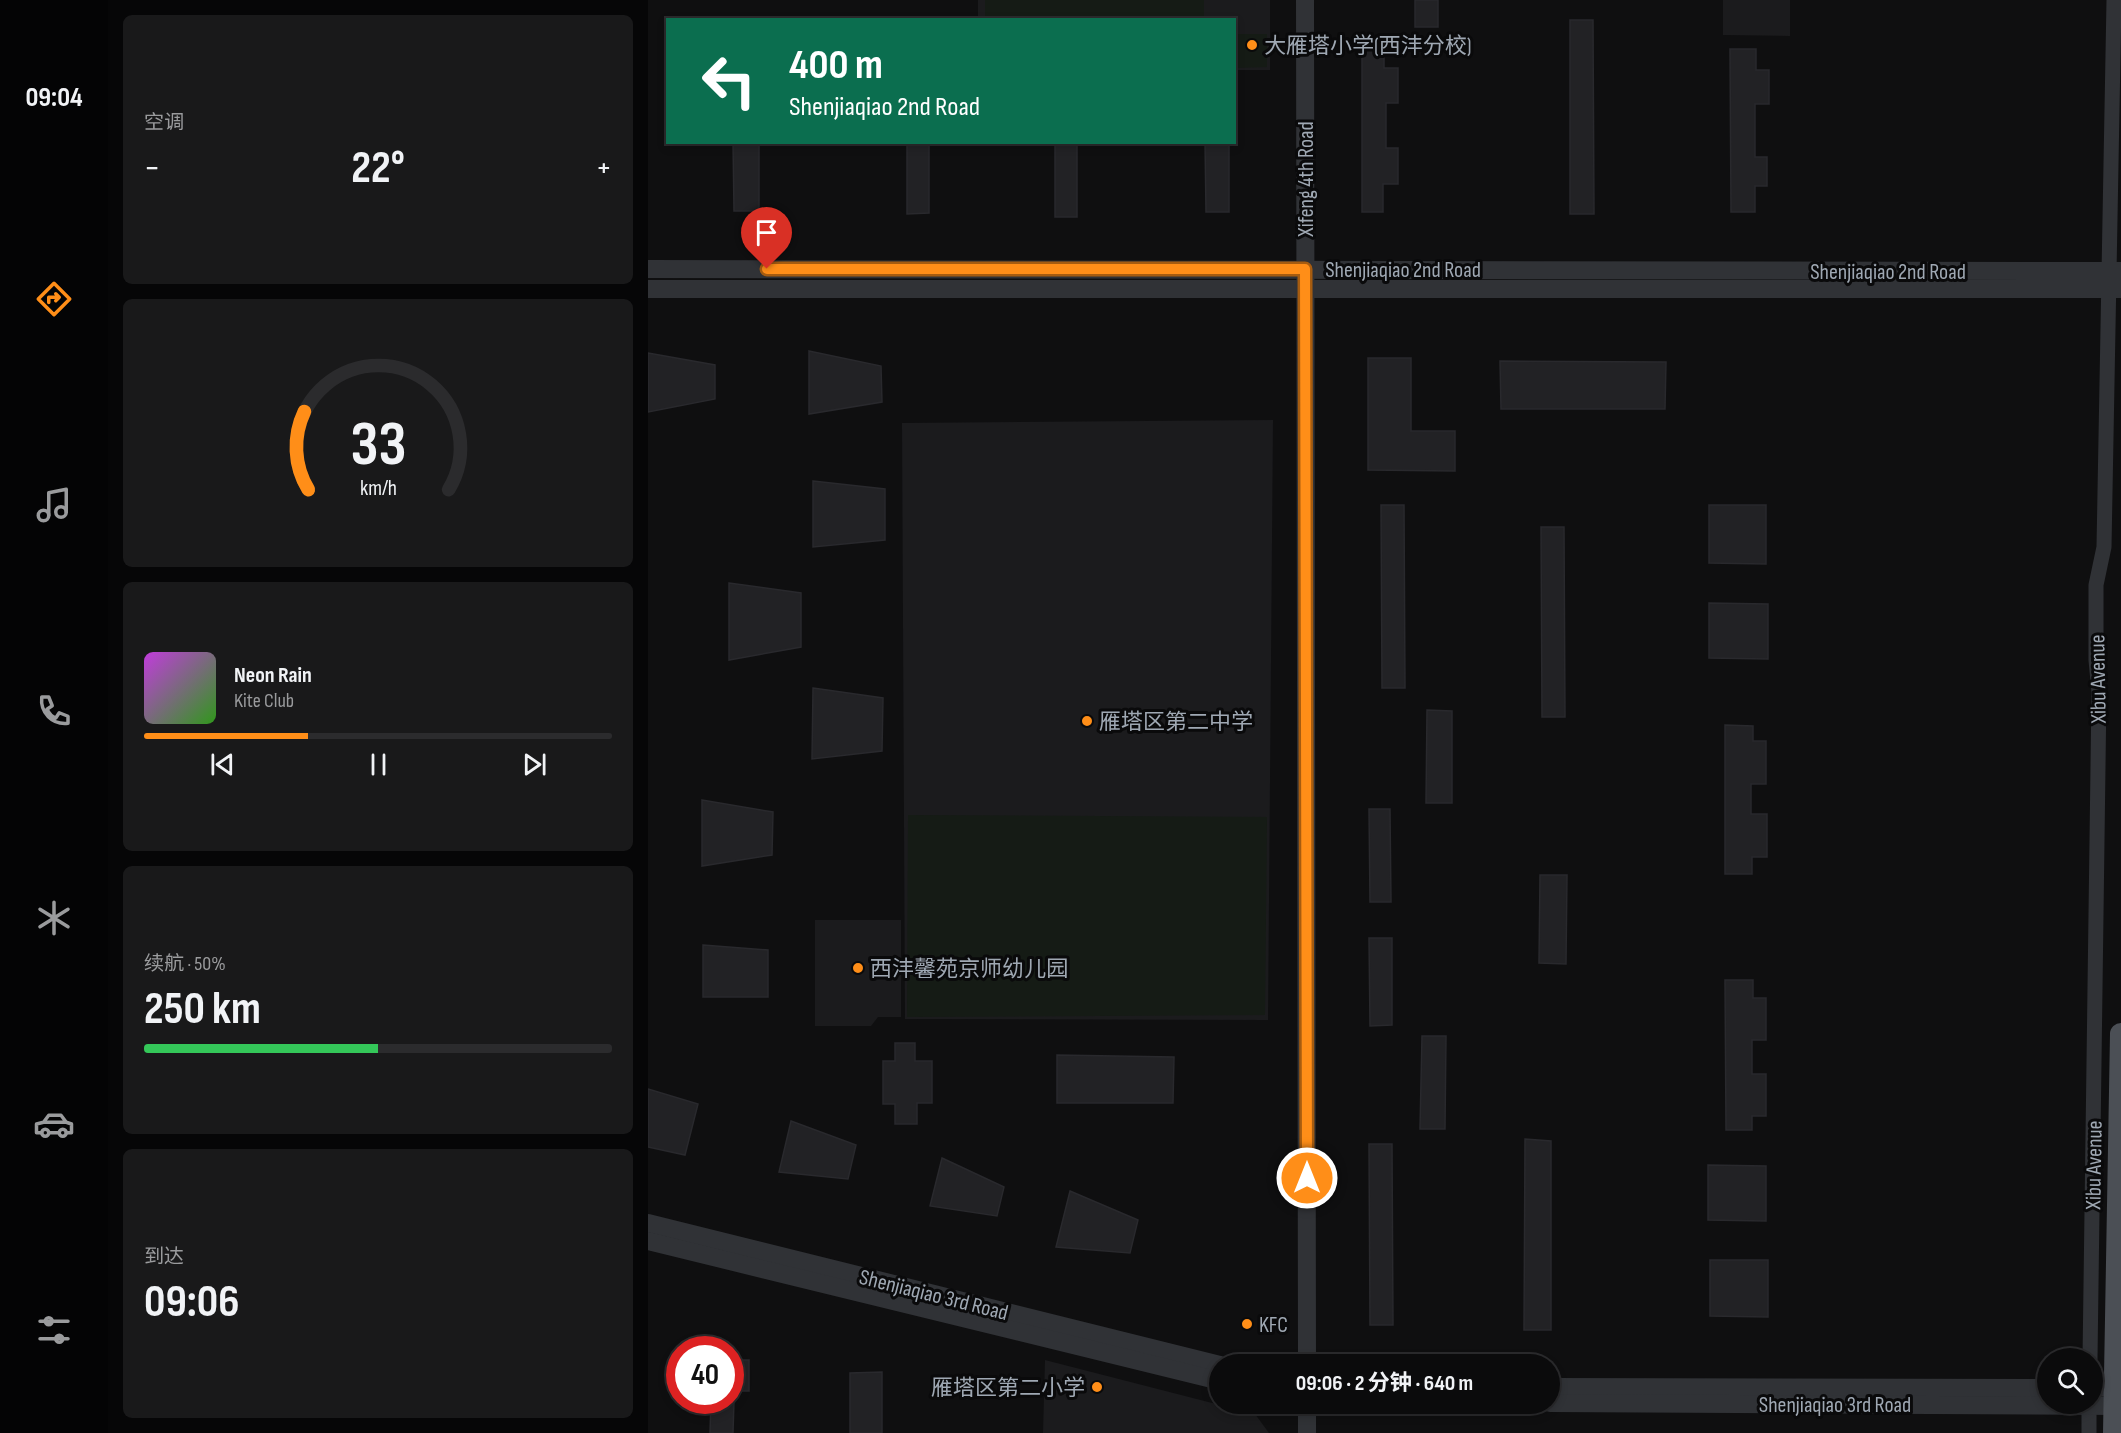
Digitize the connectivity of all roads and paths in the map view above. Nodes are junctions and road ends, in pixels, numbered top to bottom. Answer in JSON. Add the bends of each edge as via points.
{"nodes":[{"id":1,"x":1305,"y":0,"type":"edge"},
{"id":2,"x":2114,"y":0,"type":"edge"},
{"id":3,"x":648,"y":269,"type":"edge"},
{"id":4,"x":1305,"y":269,"type":"junction"},
{"id":5,"x":2115,"y":280,"type":"edge"},
{"id":6,"x":1305,"y":288,"type":"junction"},
{"id":7,"x":648,"y":289,"type":"edge"},
{"id":8,"x":2121,"y":1034,"type":"edge"},
{"id":9,"x":648,"y":1223,"type":"edge"},
{"id":10,"x":648,"y":1241,"type":"edge"},
{"id":11,"x":2090,"y":1348,"type":"edge"},
{"id":12,"x":1307,"y":1354,"type":"edge"},
{"id":13,"x":1209,"y":1362,"type":"edge"},
{"id":14,"x":1209,"y":1378,"type":"edge"},
{"id":15,"x":1560,"y":1387,"type":"edge"},
{"id":16,"x":2037,"y":1388,"type":"edge"},
{"id":17,"x":2118,"y":1396,"type":"edge"},
{"id":18,"x":2103,"y":1398,"type":"edge"},
{"id":19,"x":2037,"y":1399,"type":"edge"},
{"id":20,"x":1560,"y":1403,"type":"edge"},
{"id":21,"x":1307,"y":1414,"type":"edge"},
{"id":22,"x":2090,"y":1414,"type":"edge"},
{"id":23,"x":1307,"y":1433,"type":"edge"},
{"id":24,"x":2089,"y":1433,"type":"edge"},
{"id":25,"x":2114,"y":1433,"type":"edge"}],
"edges":[{"from":1,"to":4,"type":"street","name":"Xifeng 4th Road"},
{"from":2,"to":5,"type":"street","name":"Xibu Avenue"},
{"from":3,"to":4,"type":"street","name":"Shenjiaqiao 2nd Road"},
{"from":4,"to":5,"type":"street","name":"Shenjiaqiao 2nd Road"},
{"from":4,"to":6,"type":"street","name":"Xifeng 4th Road"},
{"from":5,"to":6,"type":"street","name":"Shenjiaqiao 2nd Road"},
{"from":5,"to":11,"type":"street","name":"Xibu Avenue","via":[[2104,547],[2096,585],[2099,692]]},
{"from":6,"to":7,"type":"street","name":"Shenjiaqiao 2nd Road"},
{"from":6,"to":12,"type":"street","name":"Xifeng 4th Road"},
{"from":8,"to":17,"type":"main road","name":"Xibu Avenue"},
{"from":9,"to":13,"type":"street","name":"Shenjiaqiao 3rd Road"},
{"from":10,"to":14,"type":"street","name":"Shenjiaqiao 3rd Road"},
{"from":15,"to":16,"type":"street","name":"Shenjiaqiao 3rd Road"},
{"from":17,"to":18,"type":"street","name":"Shenjiaqiao 3rd Road"},
{"from":17,"to":25,"type":"main road","name":"Xibu Avenue"},
{"from":19,"to":20,"type":"street","name":"Shenjiaqiao 3rd Road"},
{"from":21,"to":23,"type":"street"},
{"from":22,"to":24,"type":"street"}]}
